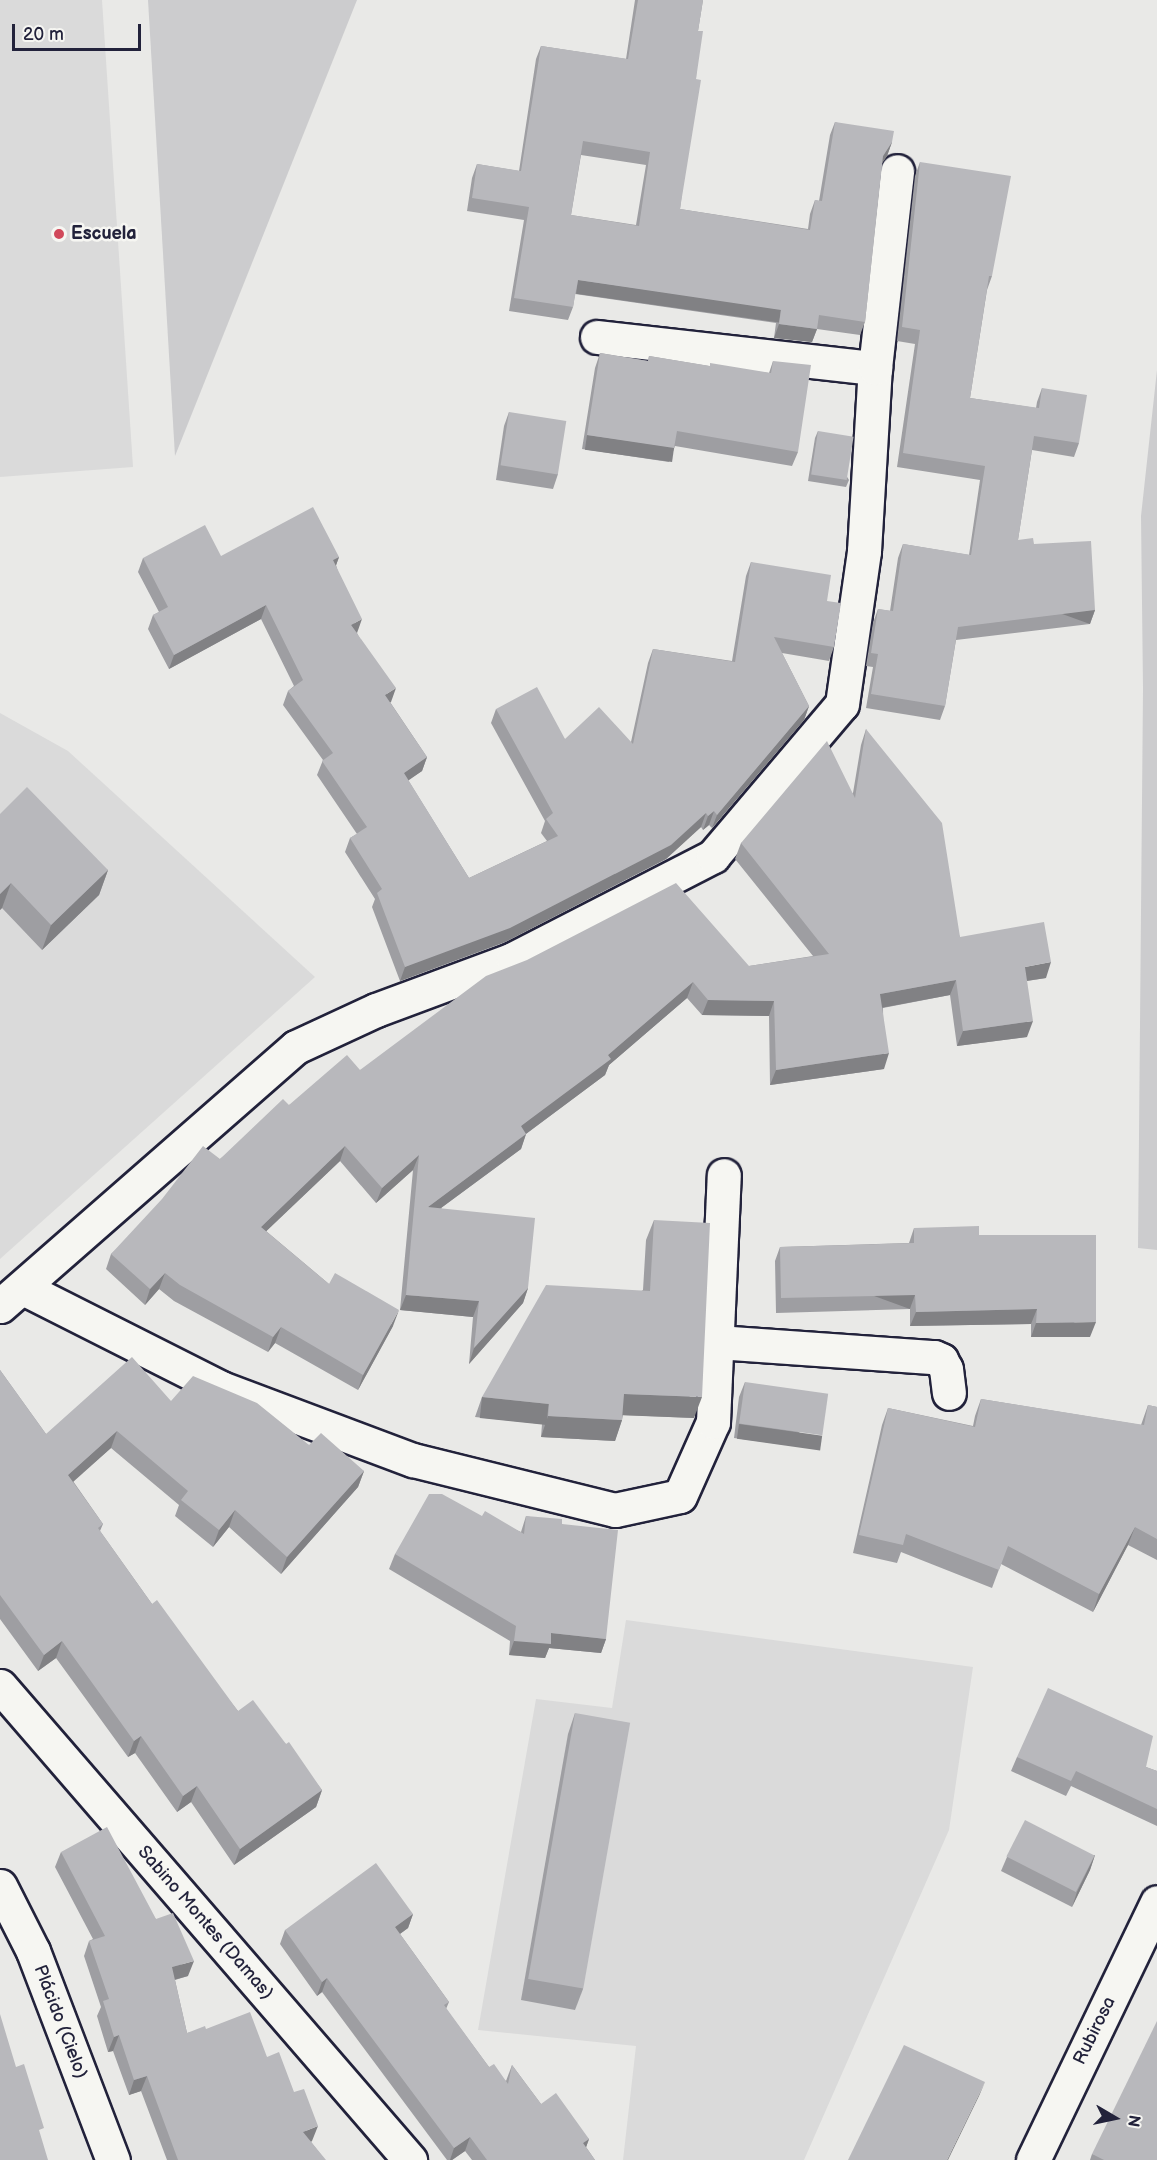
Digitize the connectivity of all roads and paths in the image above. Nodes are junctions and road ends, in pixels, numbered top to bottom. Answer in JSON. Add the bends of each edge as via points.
{"nodes":[{"id":1,"x":897,"y":171,"type":"dead end"},
{"id":2,"x":597,"y":337,"type":"dead end"},
{"id":3,"x":875,"y":368,"type":"junction"},
{"id":4,"x":724,"y":1175,"type":"dead end"},
{"id":5,"x":12,"y":1297,"type":"edge"},
{"id":6,"x":717,"y":1342,"type":"junction"},
{"id":7,"x":949,"y":1393,"type":"dead end"},
{"id":8,"x":0,"y":1686,"type":"edge"},
{"id":9,"x":0,"y":1886,"type":"edge"},
{"id":10,"x":1157,"y":1902,"type":"edge"},
{"id":11,"x":113,"y":2160,"type":"edge"},
{"id":12,"x":410,"y":2160,"type":"edge"},
{"id":13,"x":1033,"y":2160,"type":"edge"}],
"edges":[{"from":1,"to":3,"type":"street"},
{"from":2,"to":3,"type":"street"},
{"from":3,"to":5,"type":"street","via":[[864,551],[842,704],[713,856],[513,959],[376,1010],[296,1047]]},
{"from":4,"to":6,"type":"street"},
{"from":5,"to":6,"type":"street","via":[[221,1388],[413,1460],[615,1510],[680,1496],[713,1422]]},
{"from":6,"to":7,"type":"street","via":[[934,1357],[946,1368]]},
{"from":8,"to":12,"type":"street","name":"Sabino Montes (Damas)"},
{"from":9,"to":11,"type":"street","name":"Plácido (Cielo)","via":[[33,1951]]},
{"from":10,"to":13,"type":"street","name":"Rubirosa"}]}
